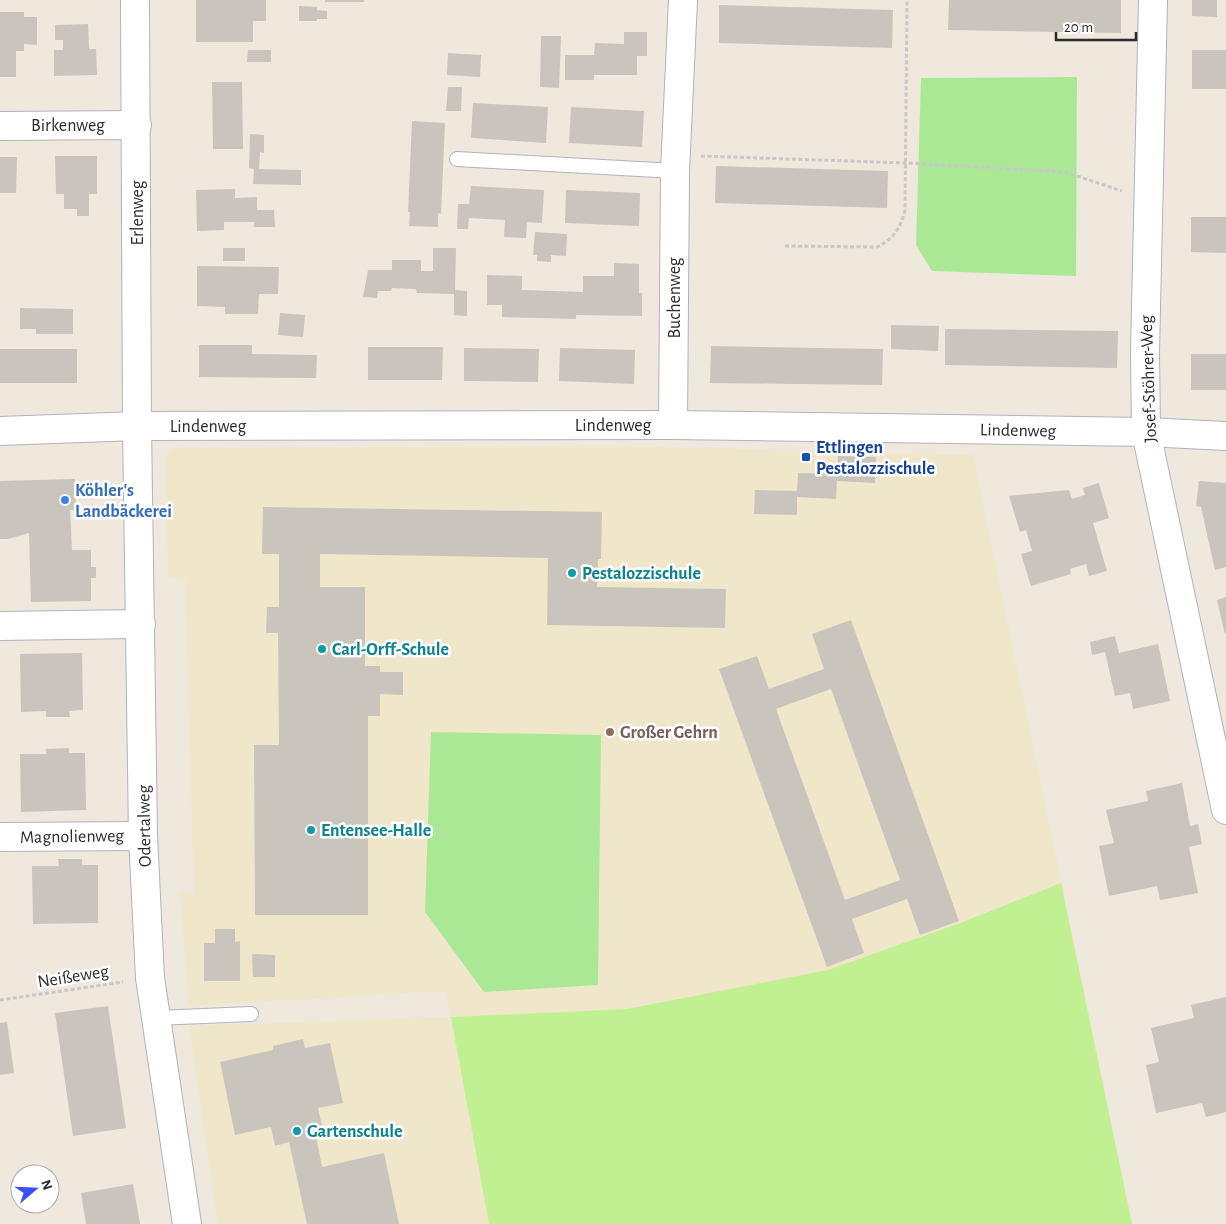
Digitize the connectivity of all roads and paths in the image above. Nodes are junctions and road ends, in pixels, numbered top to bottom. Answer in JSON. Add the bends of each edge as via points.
{"nodes":[{"id":1,"x":135,"y":0,"type":"edge"},
{"id":2,"x":683,"y":0,"type":"edge"},
{"id":3,"x":907,"y":0,"type":"edge"},
{"id":4,"x":1153,"y":0,"type":"edge"},
{"id":5,"x":137,"y":125,"type":"junction"},
{"id":6,"x":0,"y":126,"type":"edge"},
{"id":7,"x":457,"y":159,"type":"dead end"},
{"id":8,"x":675,"y":163,"type":"junction"},
{"id":9,"x":906,"y":163,"type":"junction"},
{"id":10,"x":1148,"y":200,"type":"junction"},
{"id":11,"x":785,"y":246,"type":"dead end"},
{"id":12,"x":673,"y":425,"type":"junction"},
{"id":13,"x":137,"y":426,"type":"junction"},
{"id":14,"x":0,"y":431,"type":"edge"},
{"id":15,"x":1146,"y":432,"type":"junction"},
{"id":16,"x":1226,"y":436,"type":"edge"},
{"id":17,"x":141,"y":624,"type":"junction"},
{"id":18,"x":0,"y":626,"type":"edge"},
{"id":19,"x":1226,"y":810,"type":"edge"},
{"id":20,"x":144,"y":836,"type":"junction"},
{"id":21,"x":0,"y":838,"type":"edge"},
{"id":22,"x":150,"y":978,"type":"junction"},
{"id":23,"x":0,"y":1000,"type":"edge"},
{"id":24,"x":251,"y":1014,"type":"dead end"},
{"id":25,"x":156,"y":1018,"type":"junction"},
{"id":26,"x":187,"y":1224,"type":"edge"}],
"edges":[{"from":1,"to":5,"type":"street","name":"Erlenweg"},
{"from":2,"to":8,"type":"street","name":"Buchenweg"},
{"from":3,"to":9,"type":"path"},
{"from":4,"to":10,"type":"street","name":"Josef-Stöhrer-Weg"},
{"from":5,"to":6,"type":"street","name":"Birkenweg"},
{"from":5,"to":13,"type":"street","name":"Erlenweg"},
{"from":7,"to":8,"type":"lane"},
{"from":8,"to":9,"type":"path"},
{"from":8,"to":12,"type":"street","name":"Buchenweg"},
{"from":9,"to":10,"type":"path","via":[[1066,172]]},
{"from":9,"to":11,"type":"path","via":[[906,211],[899,230],[888,242],[877,247]]},
{"from":10,"to":15,"type":"street","name":"Josef-Stöhrer-Weg"},
{"from":12,"to":13,"type":"street","name":"Lindenweg"},
{"from":12,"to":15,"type":"street","name":"Lindenweg"},
{"from":13,"to":14,"type":"street","name":"Lindenweg"},
{"from":13,"to":17,"type":"street","name":"Odertalweg"},
{"from":15,"to":16,"type":"street","name":"Lindenweg"},
{"from":15,"to":19,"type":"street","name":"Josef-Stöhrer-Weg"},
{"from":17,"to":18,"type":"street"},
{"from":17,"to":20,"type":"street","name":"Odertalweg"},
{"from":20,"to":21,"type":"street","name":"Magnolienweg"},
{"from":20,"to":22,"type":"street","name":"Odertalweg"},
{"from":22,"to":23,"type":"path","name":"Neißeweg"},
{"from":22,"to":25,"type":"street","name":"Odertalweg"},
{"from":24,"to":25,"type":"lane"},
{"from":25,"to":26,"type":"street","name":"Odertalweg"}]}
